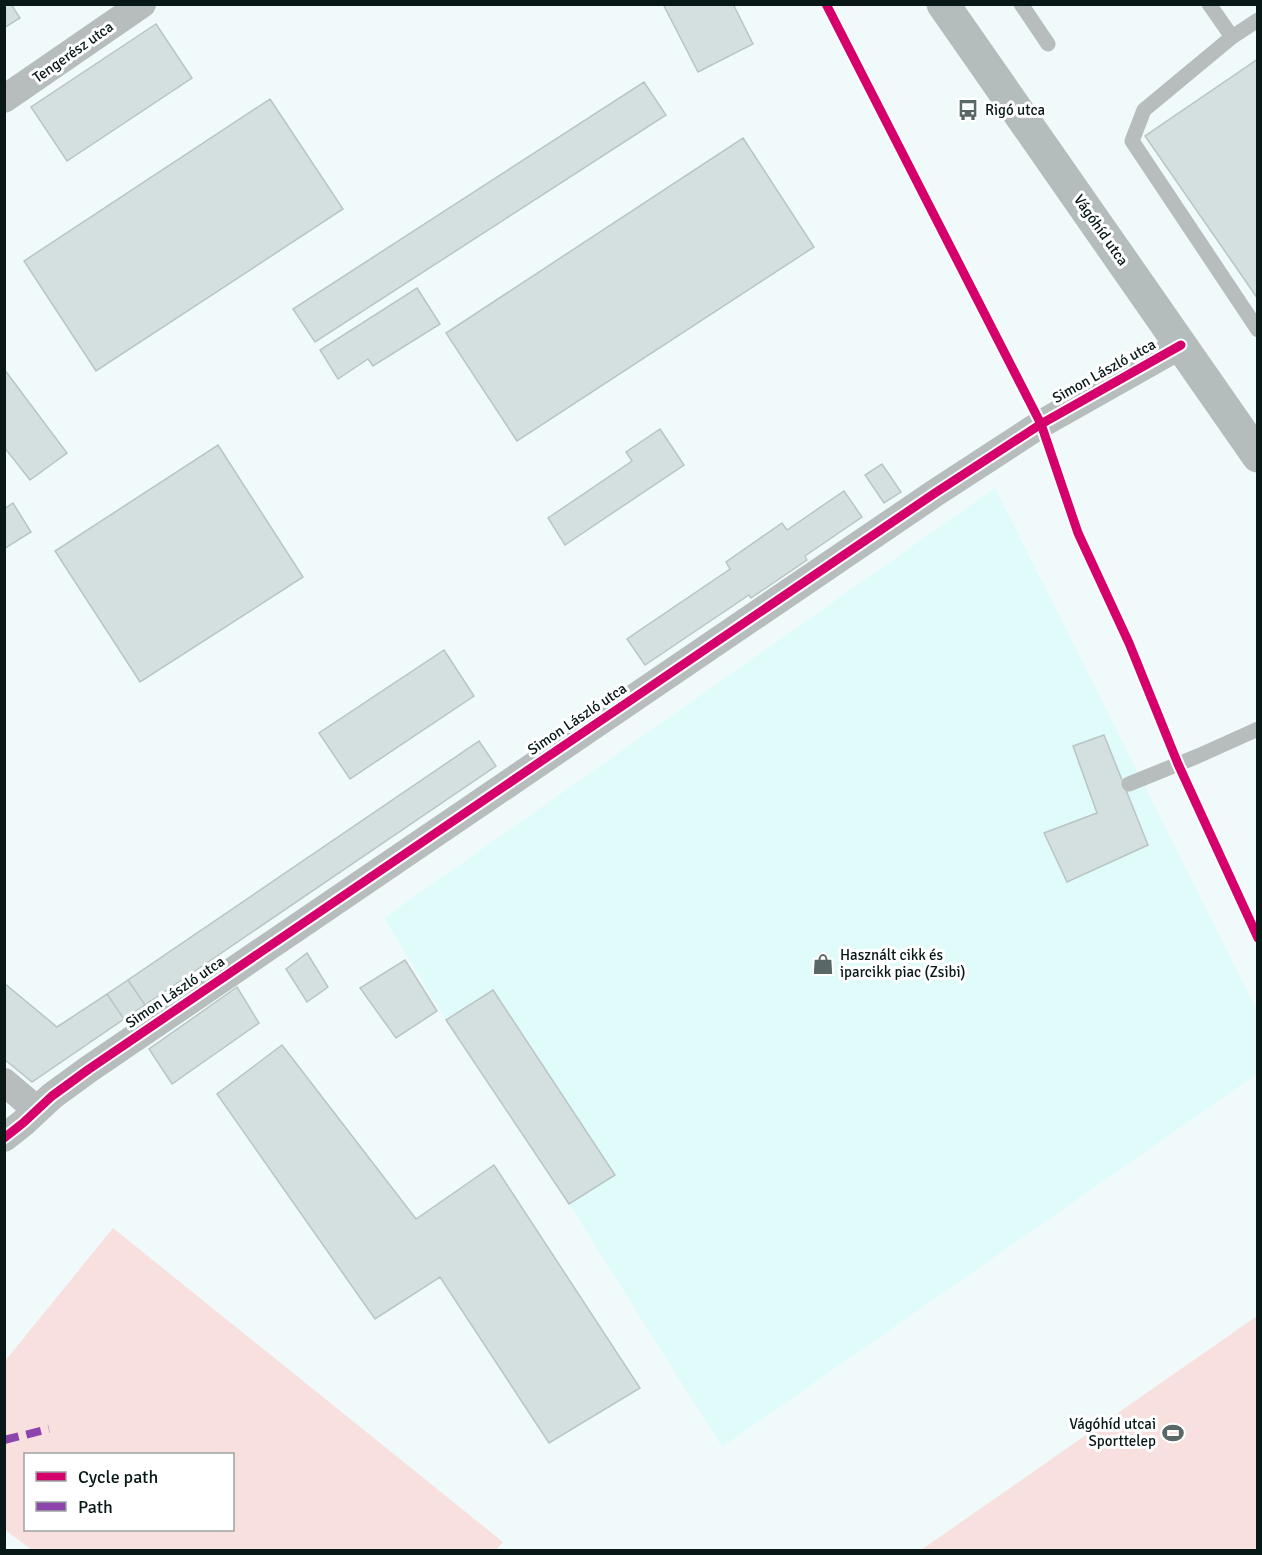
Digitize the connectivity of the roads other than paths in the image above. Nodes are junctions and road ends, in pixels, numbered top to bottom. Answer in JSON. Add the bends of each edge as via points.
{"nodes":[{"id":1,"x":142,"y":4,"type":"edge"},
{"id":2,"x":943,"y":4,"type":"edge"},
{"id":3,"x":1021,"y":4,"type":"edge"},
{"id":4,"x":1209,"y":4,"type":"edge"},
{"id":5,"x":1257,"y":20,"type":"edge"},
{"id":6,"x":1232,"y":37,"type":"junction"},
{"id":7,"x":1047,"y":44,"type":"dead end"},
{"id":8,"x":4,"y":99,"type":"edge"},
{"id":9,"x":1257,"y":330,"type":"edge"},
{"id":10,"x":1181,"y":345,"type":"junction"},
{"id":11,"x":1257,"y":456,"type":"edge"},
{"id":12,"x":1257,"y":729,"type":"edge"},
{"id":13,"x":1129,"y":784,"type":"dead end"},
{"id":14,"x":4,"y":1082,"type":"edge"},
{"id":15,"x":37,"y":1110,"type":"junction"},
{"id":16,"x":4,"y":1138,"type":"edge"}],
"edges":[{"from":1,"to":8,"type":"street","name":"Tengerész utca"},
{"from":2,"to":10,"type":"main road","name":"Vágóhíd utca"},
{"from":3,"to":7,"type":"lane"},
{"from":4,"to":6,"type":"lane"},
{"from":5,"to":6,"type":"lane"},
{"from":6,"to":9,"type":"lane","via":[[1144,110],[1132,141]]},
{"from":10,"to":11,"type":"main road","name":"Vágóhíd utca"},
{"from":10,"to":15,"type":"street","name":"Simon László utca","via":[[930,486],[89,1069]]},
{"from":12,"to":13,"type":"lane"},
{"from":14,"to":15,"type":"street"},
{"from":15,"to":16,"type":"street","name":"Simon László utca"}]}
